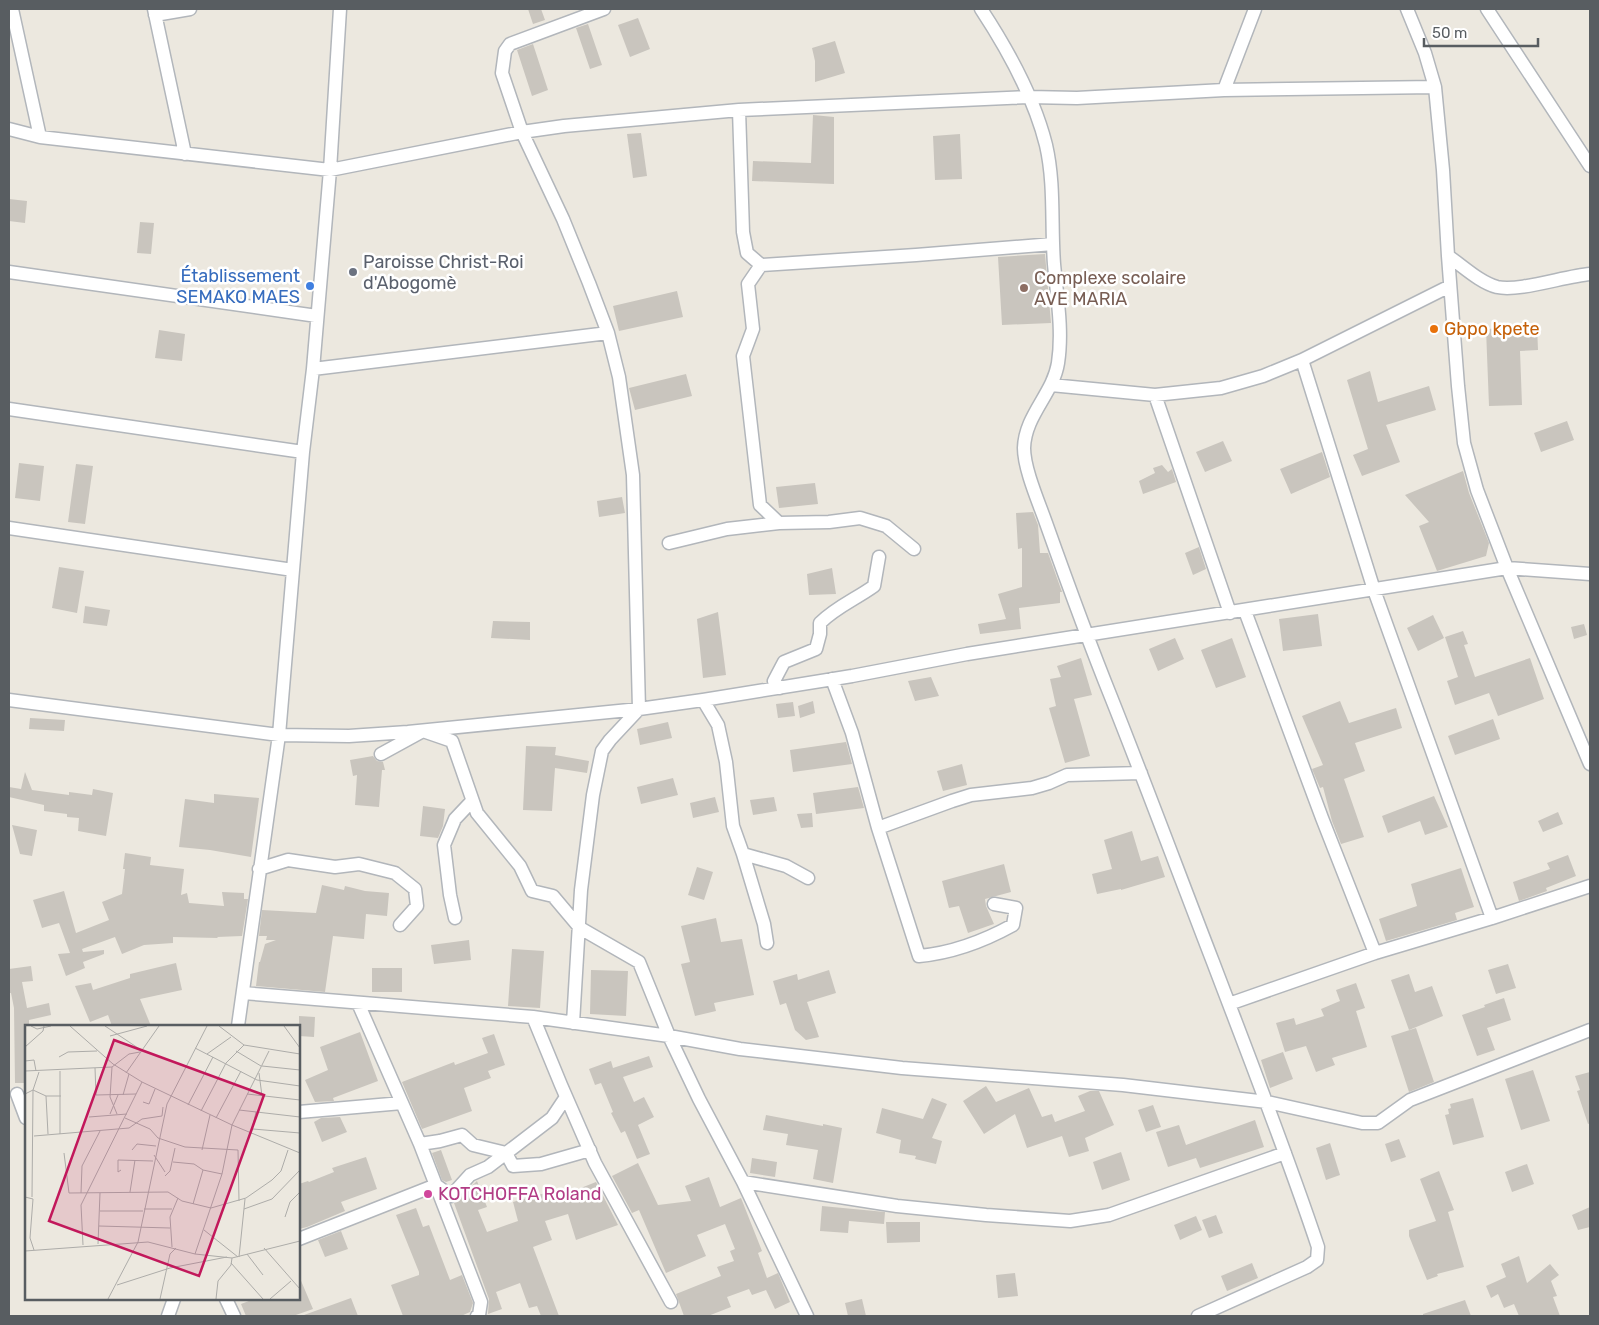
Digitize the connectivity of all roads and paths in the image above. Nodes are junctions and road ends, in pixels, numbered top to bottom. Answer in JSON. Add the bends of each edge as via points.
{"nodes":[{"id":1,"x":190,"y":9,"type":"edge"},
{"id":2,"x":340,"y":9,"type":"edge"},
{"id":3,"x":604,"y":9,"type":"edge"},
{"id":4,"x":981,"y":9,"type":"edge"},
{"id":5,"x":1255,"y":9,"type":"edge"},
{"id":6,"x":1407,"y":9,"type":"edge"},
{"id":7,"x":1487,"y":9,"type":"edge"},
{"id":8,"x":154,"y":12,"type":"edge"},
{"id":9,"x":12,"y":13,"type":"edge"},
{"id":10,"x":1435,"y":87,"type":"junction"},
{"id":11,"x":1224,"y":90,"type":"junction"},
{"id":12,"x":1029,"y":97,"type":"junction"},
{"id":13,"x":739,"y":110,"type":"junction"},
{"id":14,"x":9,"y":129,"type":"edge"},
{"id":15,"x":522,"y":132,"type":"junction"},
{"id":16,"x":40,"y":137,"type":"junction"},
{"id":17,"x":185,"y":154,"type":"junction"},
{"id":18,"x":1590,"y":166,"type":"edge"},
{"id":19,"x":330,"y":170,"type":"junction"},
{"id":20,"x":1053,"y":244,"type":"junction"},
{"id":21,"x":1448,"y":256,"type":"junction"},
{"id":22,"x":761,"y":265,"type":"junction"},
{"id":23,"x":9,"y":272,"type":"edge"},
{"id":24,"x":1590,"y":274,"type":"edge"},
{"id":25,"x":1450,"y":286,"type":"junction"},
{"id":26,"x":317,"y":316,"type":"junction"},
{"id":27,"x":608,"y":333,"type":"junction"},
{"id":28,"x":1302,"y":360,"type":"junction"},
{"id":29,"x":313,"y":369,"type":"junction"},
{"id":30,"x":1051,"y":385,"type":"junction"},
{"id":31,"x":1155,"y":395,"type":"junction"},
{"id":32,"x":9,"y":409,"type":"edge"},
{"id":33,"x":303,"y":452,"type":"junction"},
{"id":34,"x":779,"y":523,"type":"junction"},
{"id":35,"x":9,"y":528,"type":"edge"},
{"id":36,"x":669,"y":543,"type":"dead end"},
{"id":37,"x":914,"y":549,"type":"dead end"},
{"id":38,"x":879,"y":557,"type":"dead end"},
{"id":39,"x":1507,"y":568,"type":"junction"},
{"id":40,"x":293,"y":570,"type":"junction"},
{"id":41,"x":1590,"y":574,"type":"edge"},
{"id":42,"x":1374,"y":590,"type":"junction"},
{"id":43,"x":1245,"y":610,"type":"junction"},
{"id":44,"x":1230,"y":613,"type":"junction"},
{"id":45,"x":1086,"y":634,"type":"junction"},
{"id":46,"x":832,"y":679,"type":"junction"},
{"id":47,"x":780,"y":688,"type":"junction"},
{"id":48,"x":9,"y":700,"type":"edge"},
{"id":49,"x":703,"y":700,"type":"junction"},
{"id":50,"x":639,"y":709,"type":"junction"},
{"id":51,"x":423,"y":731,"type":"junction"},
{"id":52,"x":279,"y":735,"type":"junction"},
{"id":53,"x":381,"y":754,"type":"dead end"},
{"id":54,"x":1590,"y":764,"type":"edge"},
{"id":55,"x":1141,"y":773,"type":"junction"},
{"id":56,"x":472,"y":801,"type":"junction"},
{"id":57,"x":878,"y":828,"type":"junction"},
{"id":58,"x":743,"y":854,"type":"junction"},
{"id":59,"x":259,"y":869,"type":"junction"},
{"id":60,"x":808,"y":878,"type":"dead end"},
{"id":61,"x":1590,"y":886,"type":"edge"},
{"id":62,"x":994,"y":904,"type":"dead end"},
{"id":63,"x":455,"y":918,"type":"dead end"},
{"id":64,"x":1492,"y":918,"type":"junction"},
{"id":65,"x":400,"y":925,"type":"dead end"},
{"id":66,"x":580,"y":928,"type":"junction"},
{"id":67,"x":767,"y":943,"type":"dead end"},
{"id":68,"x":1375,"y":953,"type":"junction"},
{"id":69,"x":243,"y":993,"type":"junction"},
{"id":70,"x":358,"y":1003,"type":"junction"},
{"id":71,"x":1229,"y":1004,"type":"junction"},
{"id":72,"x":534,"y":1017,"type":"junction"},
{"id":73,"x":573,"y":1023,"type":"junction"},
{"id":74,"x":238,"y":1025,"type":"edge"},
{"id":75,"x":1590,"y":1030,"type":"edge"},
{"id":76,"x":669,"y":1036,"type":"junction"},
{"id":77,"x":17,"y":1094,"type":"edge"},
{"id":78,"x":566,"y":1097,"type":"junction"},
{"id":79,"x":1267,"y":1102,"type":"junction"},
{"id":80,"x":402,"y":1103,"type":"junction"},
{"id":81,"x":300,"y":1112,"type":"edge"},
{"id":82,"x":25,"y":1115,"type":"edge"},
{"id":83,"x":420,"y":1144,"type":"junction"},
{"id":84,"x":590,"y":1150,"type":"junction"},
{"id":85,"x":506,"y":1153,"type":"junction"},
{"id":86,"x":1285,"y":1153,"type":"junction"},
{"id":87,"x":743,"y":1182,"type":"junction"},
{"id":88,"x":436,"y":1185,"type":"junction"},
{"id":89,"x":300,"y":1239,"type":"edge"},
{"id":90,"x":174,"y":1300,"type":"edge"},
{"id":91,"x":226,"y":1300,"type":"edge"},
{"id":92,"x":670,"y":1302,"type":"dead end"},
{"id":93,"x":168,"y":1316,"type":"edge"},
{"id":94,"x":234,"y":1316,"type":"edge"},
{"id":95,"x":476,"y":1316,"type":"edge"},
{"id":96,"x":807,"y":1316,"type":"edge"},
{"id":97,"x":1198,"y":1316,"type":"edge"}],
"edges":[{"from":1,"to":8,"type":"street"},
{"from":2,"to":19,"type":"street"},
{"from":3,"to":15,"type":"street","via":[[510,44],[505,51],[502,73]]},
{"from":4,"to":12,"type":"street","via":[[1006,48]]},
{"from":5,"to":11,"type":"street"},
{"from":6,"to":10,"type":"street"},
{"from":7,"to":18,"type":"street"},
{"from":8,"to":17,"type":"street"},
{"from":9,"to":16,"type":"street"},
{"from":10,"to":11,"type":"street"},
{"from":10,"to":21,"type":"street"},
{"from":11,"to":12,"type":"street","via":[[1077,98]]},
{"from":12,"to":13,"type":"street"},
{"from":12,"to":20,"type":"street","via":[[1046,145]]},
{"from":13,"to":15,"type":"street"},
{"from":13,"to":22,"type":"street","via":[[743,232],[747,253]]},
{"from":14,"to":16,"type":"street"},
{"from":15,"to":19,"type":"street"},
{"from":15,"to":27,"type":"street","via":[[563,219]]},
{"from":16,"to":17,"type":"street"},
{"from":17,"to":19,"type":"street"},
{"from":19,"to":26,"type":"street"},
{"from":20,"to":22,"type":"street"},
{"from":20,"to":30,"type":"street","via":[[1060,346],[1058,368]]},
{"from":21,"to":24,"type":"street","via":[[1485,282],[1498,287],[1513,288]]},
{"from":21,"to":25,"type":"street"},
{"from":22,"to":34,"type":"street","via":[[748,284],[753,329],[742,356],[760,505]]},
{"from":23,"to":26,"type":"street"},
{"from":25,"to":28,"type":"street"},
{"from":25,"to":39,"type":"street","via":[[1464,443],[1477,490]]},
{"from":26,"to":29,"type":"street"},
{"from":27,"to":29,"type":"street"},
{"from":27,"to":50,"type":"street","via":[[619,377],[633,475]]},
{"from":28,"to":31,"type":"street","via":[[1221,388]]},
{"from":28,"to":42,"type":"street"},
{"from":29,"to":33,"type":"street"},
{"from":30,"to":31,"type":"street"},
{"from":30,"to":45,"type":"street","via":[[1029,424],[1024,449],[1030,476]]},
{"from":31,"to":44,"type":"street"},
{"from":32,"to":33,"type":"street"},
{"from":33,"to":40,"type":"street"},
{"from":34,"to":36,"type":"street","via":[[727,529]]},
{"from":34,"to":37,"type":"street","via":[[860,518],[886,526]]},
{"from":35,"to":40,"type":"street"},
{"from":38,"to":47,"type":"street","via":[[874,586],[831,612],[820,623],[816,650],[784,662],[774,682]]},
{"from":39,"to":41,"type":"street"},
{"from":39,"to":42,"type":"street"},
{"from":39,"to":54,"type":"street"},
{"from":40,"to":52,"type":"street"},
{"from":42,"to":43,"type":"street"},
{"from":42,"to":64,"type":"street"},
{"from":43,"to":44,"type":"street"},
{"from":43,"to":68,"type":"street"},
{"from":44,"to":45,"type":"street"},
{"from":45,"to":46,"type":"street"},
{"from":45,"to":55,"type":"street"},
{"from":46,"to":47,"type":"street"},
{"from":46,"to":57,"type":"street","via":[[852,733]]},
{"from":47,"to":49,"type":"street"},
{"from":48,"to":52,"type":"street"},
{"from":49,"to":50,"type":"street"},
{"from":49,"to":58,"type":"street","via":[[718,725],[733,826]]},
{"from":50,"to":51,"type":"street"},
{"from":50,"to":66,"type":"street","via":[[602,751],[588,822]]},
{"from":51,"to":52,"type":"street","via":[[348,736]]},
{"from":51,"to":53,"type":"street"},
{"from":51,"to":56,"type":"street","via":[[452,741]]},
{"from":52,"to":59,"type":"street"},
{"from":55,"to":57,"type":"street","via":[[1067,775],[1032,788],[952,801]]},
{"from":55,"to":71,"type":"street"},
{"from":56,"to":63,"type":"street","via":[[455,819],[444,845]]},
{"from":56,"to":66,"type":"street","via":[[476,813],[520,866],[532,891],[553,896]]},
{"from":57,"to":62,"type":"street","via":[[919,956],[942,954],[1013,925],[1016,908]]},
{"from":58,"to":60,"type":"street","via":[[786,866]]},
{"from":58,"to":67,"type":"street"},
{"from":59,"to":65,"type":"street","via":[[288,860],[335,867],[360,864],[395,873],[415,889],[417,906]]},
{"from":59,"to":69,"type":"street"},
{"from":61,"to":64,"type":"street"},
{"from":64,"to":68,"type":"street"},
{"from":66,"to":73,"type":"street"},
{"from":66,"to":76,"type":"street","via":[[639,962]]},
{"from":68,"to":71,"type":"street"},
{"from":69,"to":70,"type":"street"},
{"from":69,"to":74,"type":"street"},
{"from":70,"to":72,"type":"street"},
{"from":70,"to":80,"type":"street"},
{"from":71,"to":79,"type":"street"},
{"from":72,"to":73,"type":"street"},
{"from":72,"to":78,"type":"street"},
{"from":73,"to":76,"type":"street"},
{"from":75,"to":79,"type":"street","via":[[1410,1100],[1378,1123],[1362,1123]]},
{"from":76,"to":79,"type":"street","via":[[740,1049],[902,1068],[1122,1085]]},
{"from":76,"to":87,"type":"street"},
{"from":77,"to":82,"type":"street"},
{"from":78,"to":84,"type":"street"},
{"from":78,"to":85,"type":"street","via":[[552,1118]]},
{"from":79,"to":86,"type":"street"},
{"from":80,"to":81,"type":"street"},
{"from":80,"to":83,"type":"street"},
{"from":83,"to":85,"type":"street","via":[[462,1135],[473,1145]]},
{"from":83,"to":88,"type":"street"},
{"from":84,"to":85,"type":"street","via":[[541,1164],[514,1166]]},
{"from":84,"to":92,"type":"street"},
{"from":85,"to":88,"type":"street","via":[[488,1167],[470,1175],[451,1196]]},
{"from":86,"to":87,"type":"street","via":[[1109,1215],[1070,1220],[898,1206]]},
{"from":86,"to":97,"type":"street","via":[[1318,1247],[1317,1260],[1307,1268]]},
{"from":87,"to":96,"type":"street"},
{"from":88,"to":89,"type":"street"},
{"from":88,"to":95,"type":"street","via":[[481,1302]]},
{"from":90,"to":93,"type":"street"},
{"from":91,"to":94,"type":"street"}]}
